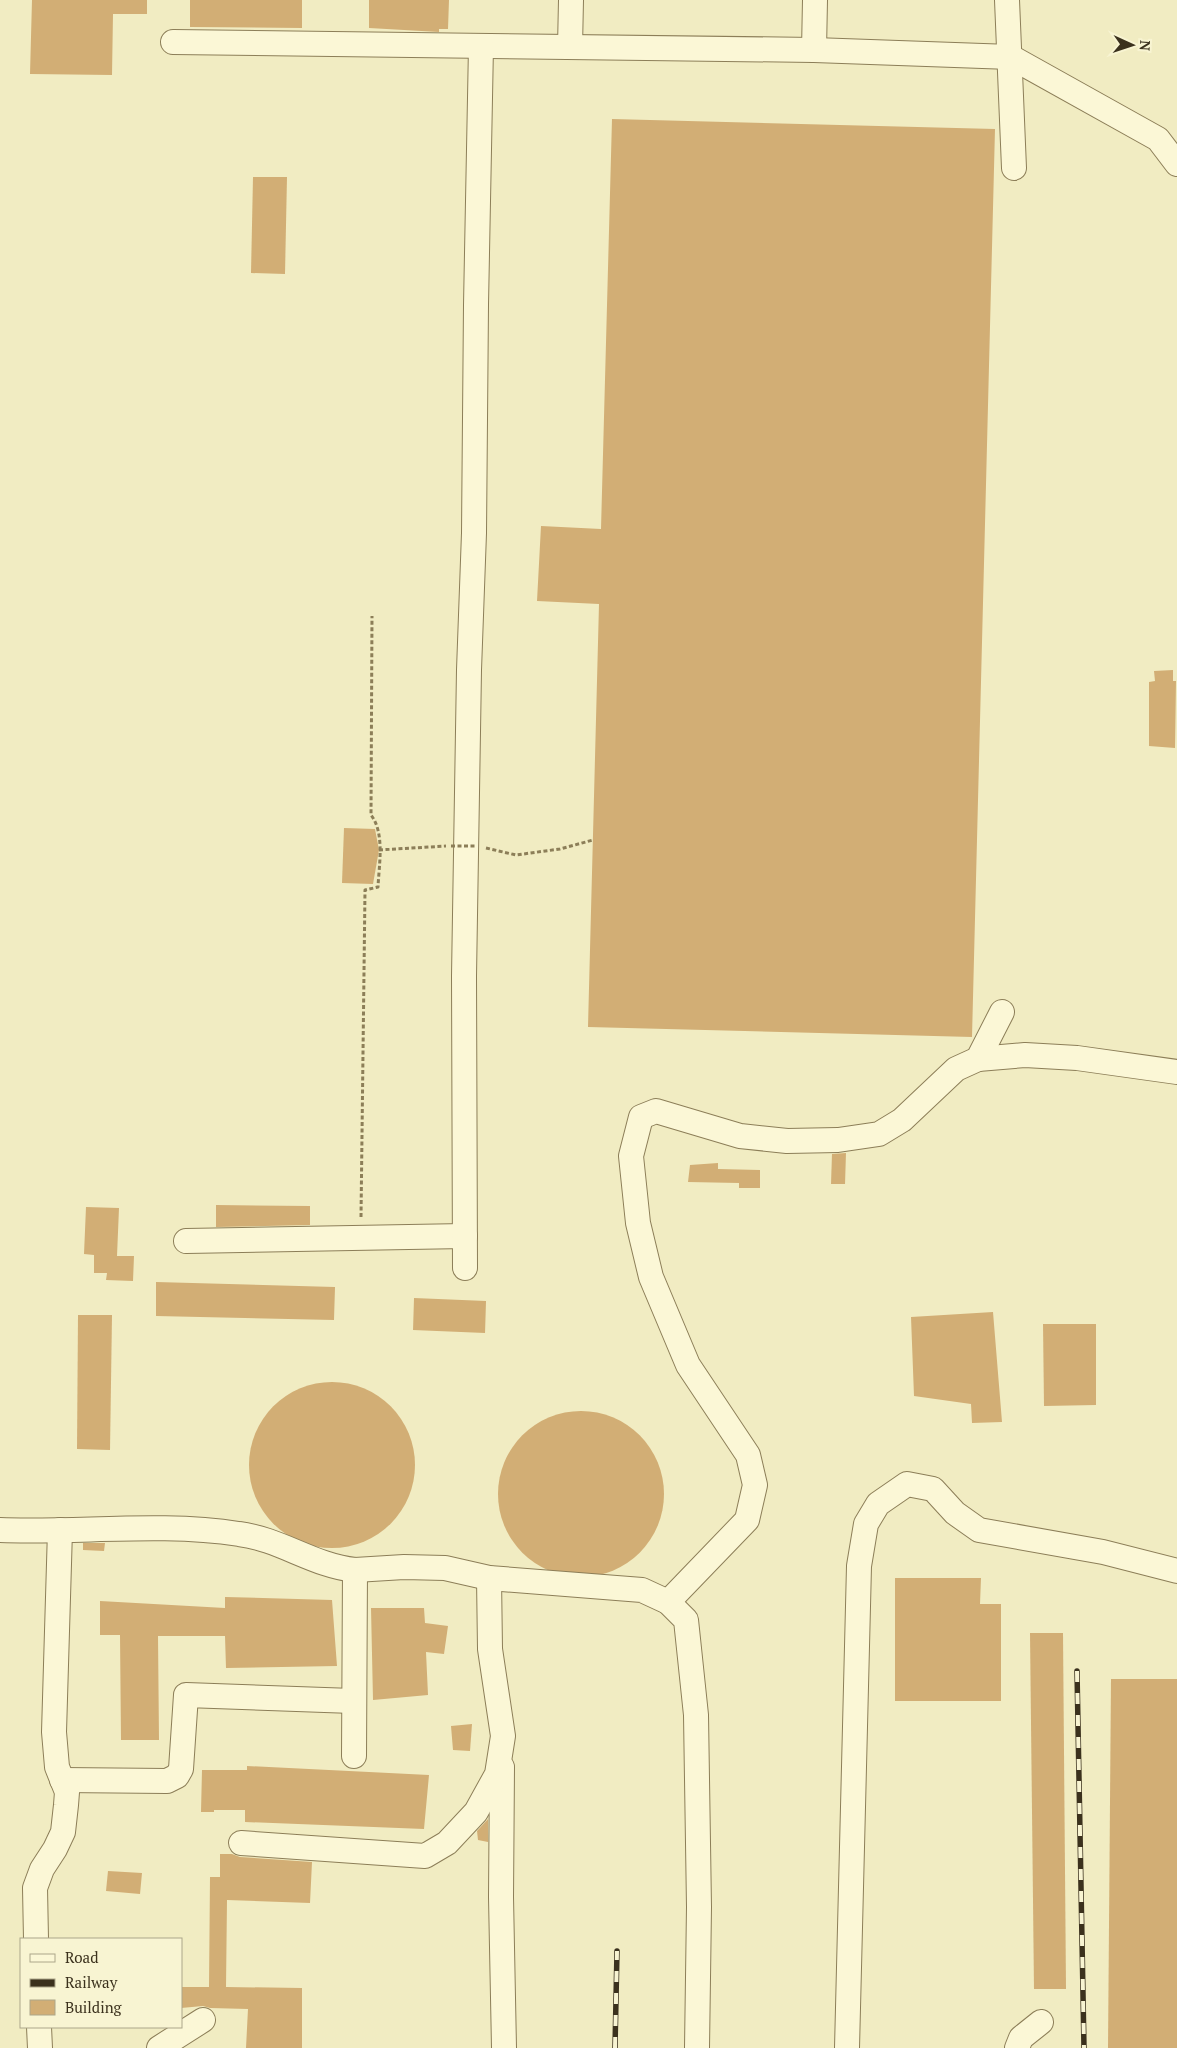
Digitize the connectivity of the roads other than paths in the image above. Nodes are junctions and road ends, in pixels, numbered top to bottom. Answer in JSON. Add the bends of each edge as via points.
{"nodes":[{"id":1,"x":571,"y":0,"type":"edge"},
{"id":2,"x":815,"y":0,"type":"edge"},
{"id":3,"x":1007,"y":0,"type":"edge"},
{"id":4,"x":173,"y":42,"type":"dead end"},
{"id":5,"x":481,"y":46,"type":"junction"},
{"id":6,"x":570,"y":47,"type":"junction"},
{"id":7,"x":814,"y":50,"type":"junction"},
{"id":8,"x":1011,"y":57,"type":"junction"},
{"id":9,"x":1177,"y":164,"type":"edge"},
{"id":10,"x":1014,"y":168,"type":"dead end"},
{"id":11,"x":1002,"y":1012,"type":"dead end"},
{"id":12,"x":978,"y":1059,"type":"junction"},
{"id":13,"x":1177,"y":1072,"type":"edge"},
{"id":14,"x":465,"y":1236,"type":"junction"},
{"id":15,"x":186,"y":1240,"type":"dead end"},
{"id":16,"x":465,"y":1268,"type":"dead end"},
{"id":17,"x":0,"y":1530,"type":"edge"},
{"id":18,"x":60,"y":1530,"type":"junction"},
{"id":19,"x":355,"y":1570,"type":"junction"},
{"id":20,"x":1177,"y":1571,"type":"edge"},
{"id":21,"x":489,"y":1578,"type":"junction"},
{"id":22,"x":668,"y":1602,"type":"junction"},
{"id":23,"x":353,"y":1701,"type":"junction"},
{"id":24,"x":503,"y":1740,"type":"junction"},
{"id":25,"x":354,"y":1756,"type":"dead end"},
{"id":26,"x":62,"y":1780,"type":"junction"},
{"id":27,"x":241,"y":1843,"type":"dead end"},
{"id":28,"x":36,"y":1938,"type":"edge"},
{"id":29,"x":203,"y":2020,"type":"dead end"},
{"id":30,"x":1041,"y":2022,"type":"dead end"},
{"id":31,"x":39,"y":2028,"type":"edge"},
{"id":32,"x":40,"y":2048,"type":"edge"},
{"id":33,"x":159,"y":2048,"type":"edge"},
{"id":34,"x":504,"y":2048,"type":"edge"},
{"id":35,"x":697,"y":2048,"type":"edge"},
{"id":36,"x":847,"y":2048,"type":"edge"},
{"id":37,"x":1017,"y":2048,"type":"edge"}],
"edges":[{"from":1,"to":6,"type":"street"},
{"from":2,"to":7,"type":"street"},
{"from":3,"to":8,"type":"street"},
{"from":4,"to":5,"type":"street"},
{"from":5,"to":6,"type":"street"},
{"from":5,"to":14,"type":"street","via":[[464,976]]},
{"from":6,"to":7,"type":"street"},
{"from":7,"to":8,"type":"street"},
{"from":8,"to":9,"type":"street","via":[[1158,139]]},
{"from":8,"to":10,"type":"street"},
{"from":11,"to":12,"type":"street"},
{"from":12,"to":13,"type":"street","via":[[1025,1055],[1077,1058]]},
{"from":12,"to":22,"type":"street","via":[[956,1068],[902,1120],[879,1134],[838,1140],[787,1141],[740,1136],[656,1111],[641,1117],[631,1156],[638,1224],[651,1277],[688,1365],[748,1455],[755,1484],[747,1520]]},
{"from":14,"to":15,"type":"street"},
{"from":14,"to":16,"type":"street"},
{"from":17,"to":18,"type":"street"},
{"from":18,"to":19,"type":"street","via":[[140,1527],[240,1534],[265,1539],[323,1564]]},
{"from":18,"to":26,"type":"street","via":[[54,1732],[57,1767]]},
{"from":19,"to":21,"type":"street","via":[[445,1568]]},
{"from":19,"to":23,"type":"street"},
{"from":20,"to":36,"type":"street","via":[[1103,1552],[979,1530],[955,1513],[933,1489],[907,1484],[878,1504],[866,1524],[859,1566]]},
{"from":21,"to":22,"type":"street","via":[[642,1590]]},
{"from":21,"to":24,"type":"street","via":[[490,1649]]},
{"from":22,"to":35,"type":"street","via":[[686,1620],[696,1716]]},
{"from":23,"to":25,"type":"street"},
{"from":23,"to":26,"type":"street","via":[[186,1695],[181,1769],[177,1776],[167,1781],[145,1782]]},
{"from":24,"to":27,"type":"street","via":[[497,1774],[476,1812],[447,1842],[425,1856]]},
{"from":24,"to":34,"type":"street","via":[[501,1897]]},
{"from":26,"to":28,"type":"street","via":[[67,1792],[63,1832],[35,1888]]},
{"from":29,"to":33,"type":"street"},
{"from":30,"to":37,"type":"street","via":[[1021,2038]]},
{"from":31,"to":32,"type":"street"}]}
